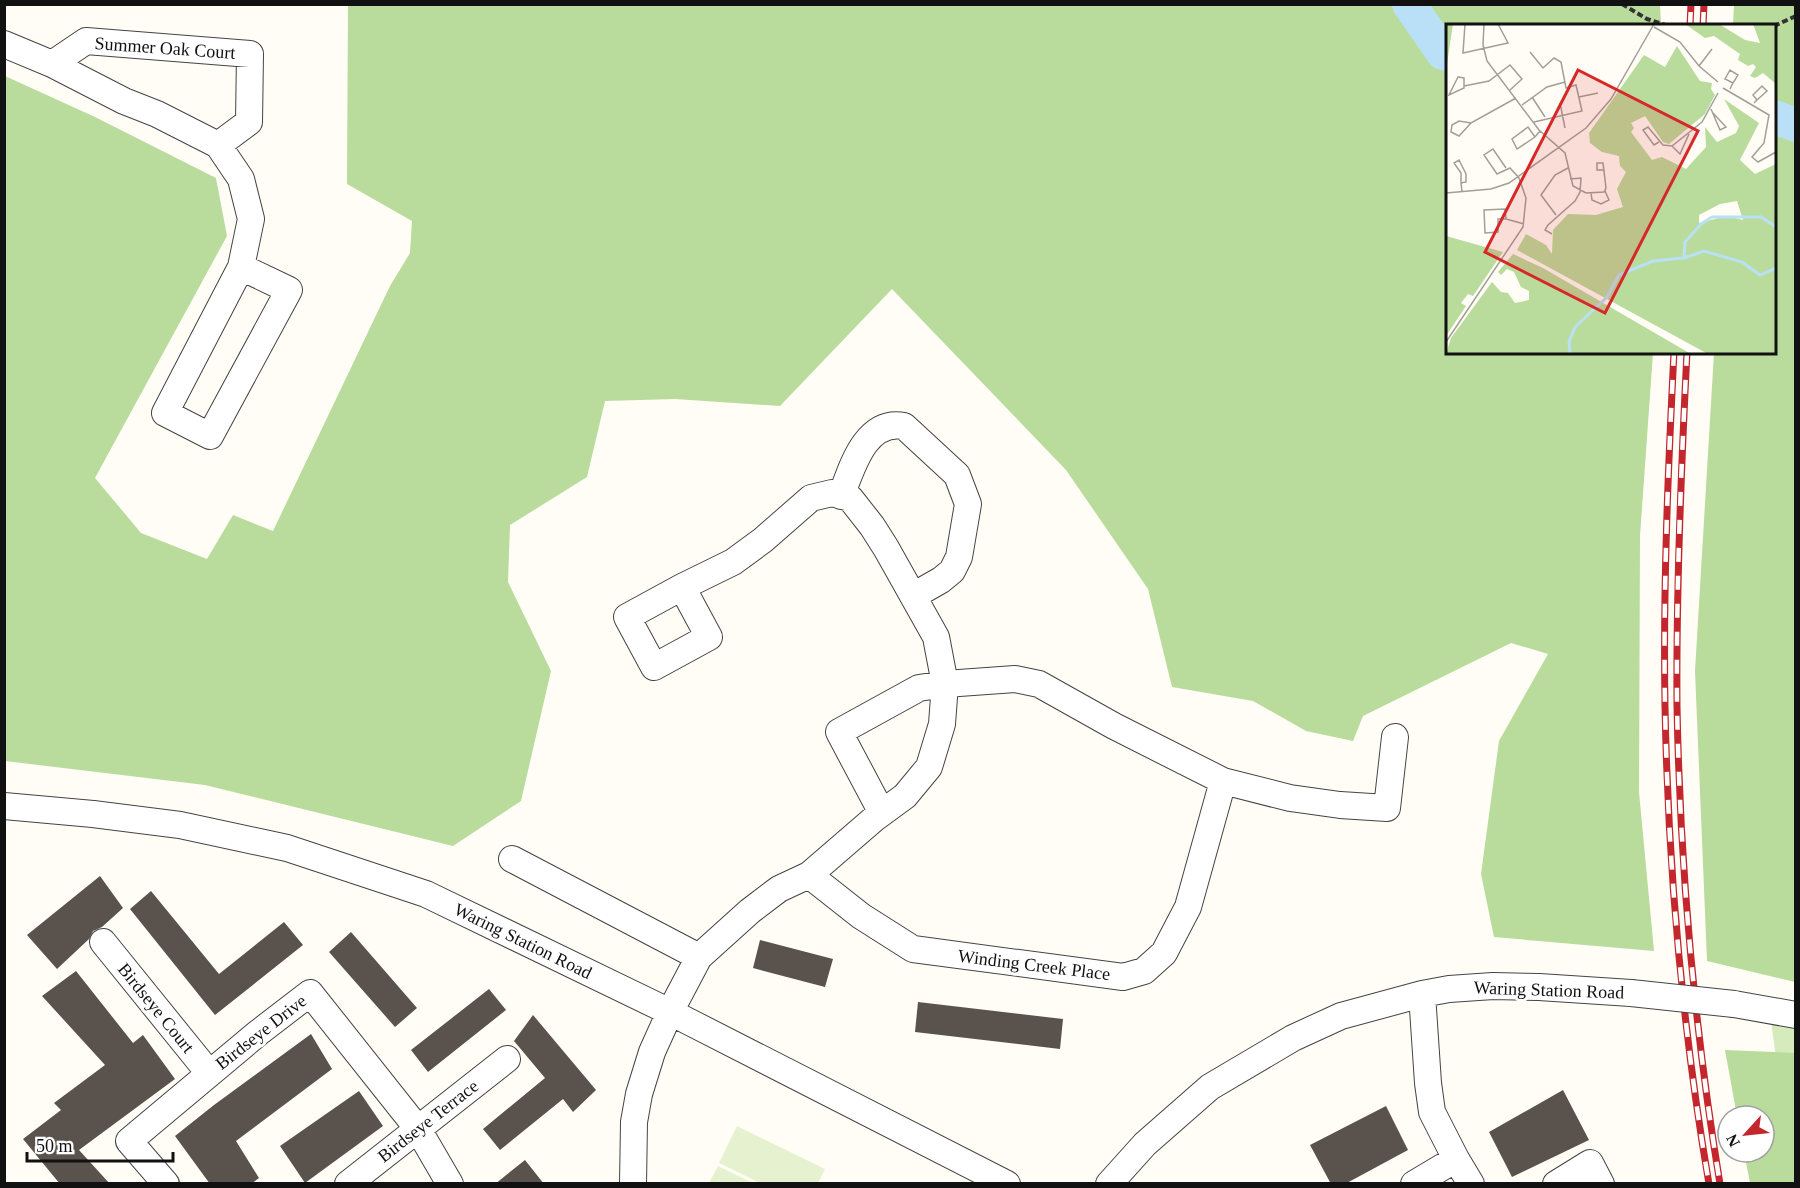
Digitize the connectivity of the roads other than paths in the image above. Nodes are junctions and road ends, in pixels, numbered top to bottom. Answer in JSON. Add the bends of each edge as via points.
{"nodes":[{"id":1,"x":4,"y":44,"type":"edge"},
{"id":2,"x":52,"y":64,"type":"junction"},
{"id":3,"x":218,"y":145,"type":"junction"},
{"id":4,"x":241,"y":267,"type":"junction"},
{"id":5,"x":841,"y":496,"type":"junction"},
{"id":6,"x":682,"y":587,"type":"dead end"},
{"id":7,"x":913,"y":596,"type":"junction"},
{"id":8,"x":945,"y":684,"type":"junction"},
{"id":9,"x":1395,"y":737,"type":"dead end"},
{"id":10,"x":1223,"y":781,"type":"junction"},
{"id":11,"x":4,"y":806,"type":"edge"},
{"id":12,"x":882,"y":813,"type":"junction"},
{"id":13,"x":512,"y":859,"type":"dead end"},
{"id":14,"x":809,"y":875,"type":"junction"},
{"id":15,"x":103,"y":942,"type":"dead end"},
{"id":16,"x":699,"y":957,"type":"junction"},
{"id":17,"x":1422,"y":994,"type":"junction"},
{"id":18,"x":670,"y":1012,"type":"junction"},
{"id":19,"x":1796,"y":1015,"type":"edge"},
{"id":20,"x":507,"y":1059,"type":"dead end"},
{"id":21,"x":209,"y":1073,"type":"junction"},
{"id":22,"x":418,"y":1129,"type":"junction"},
{"id":23,"x":1456,"y":1159,"type":"junction"},
{"id":24,"x":166,"y":1184,"type":"edge"},
{"id":25,"x":348,"y":1184,"type":"edge"},
{"id":26,"x":450,"y":1184,"type":"edge"},
{"id":27,"x":633,"y":1184,"type":"edge"},
{"id":28,"x":1007,"y":1184,"type":"edge"},
{"id":29,"x":1109,"y":1184,"type":"edge"},
{"id":30,"x":1414,"y":1184,"type":"edge"},
{"id":31,"x":1471,"y":1184,"type":"edge"},
{"id":32,"x":1556,"y":1184,"type":"edge"},
{"id":33,"x":1601,"y":1184,"type":"edge"}],
"edges":[{"from":1,"to":2,"type":"street"},
{"from":2,"to":3,"type":"street"},
{"from":2,"to":3,"type":"street","name":"Summer Oak Court","via":[[86,41],[250,54],[249,122]]},
{"from":3,"to":4,"type":"street","via":[[241,179],[251,219]]},
{"from":4,"to":4,"type":"street","via":[[165,413],[210,436],[289,291]]},
{"from":5,"to":6,"type":"street","via":[[832,493],[811,498],[733,562]]},
{"from":5,"to":7,"type":"street","via":[[850,498],[872,526]]},
{"from":5,"to":7,"type":"street","via":[[864,443],[879,429],[893,424],[904,426],[957,475],[968,504],[959,557],[952,571]]},
{"from":7,"to":8,"type":"street","via":[[936,637]]},
{"from":8,"to":10,"type":"street","via":[[1015,679],[1039,684]]},
{"from":8,"to":12,"type":"street","via":[[942,724],[929,767],[905,796]]},
{"from":8,"to":12,"type":"street","via":[[920,688],[839,732]]},
{"from":9,"to":10,"type":"street","via":[[1387,808],[1290,798]]},
{"from":10,"to":14,"type":"street","name":"Winding Creek Place","via":[[1188,907],[1174,935],[1164,954],[1144,970],[1123,976],[913,949],[861,916]]},
{"from":11,"to":18,"type":"street","name":"Waring Station Road","via":[[180,825],[287,848],[426,894]]},
{"from":12,"to":14,"type":"street"},
{"from":13,"to":16,"type":"street"},
{"from":14,"to":16,"type":"street","via":[[779,889]]},
{"from":15,"to":21,"type":"street","name":"Birdseye Court"},
{"from":16,"to":18,"type":"street"},
{"from":17,"to":19,"type":"street","name":"Waring Station Road","bridge":true,"via":[[1493,986],[1539,987],[1734,1004]]},
{"from":17,"to":23,"type":"street","via":[[1432,1112]]},
{"from":17,"to":29,"type":"street","name":"Waring Station Road","via":[[1341,1016],[1293,1038],[1210,1087],[1145,1144]]},
{"from":18,"to":27,"type":"street","via":[[639,1094]]},
{"from":18,"to":28,"type":"street","name":"Waring Station Road"},
{"from":20,"to":22,"type":"street","name":"Birdseye Terrace"},
{"from":21,"to":22,"type":"street","name":"Birdseye Drive","via":[[310,993]]},
{"from":21,"to":24,"type":"street","name":"Birdseye Drive","via":[[129,1141]]},
{"from":22,"to":25,"type":"street","name":"Birdseye Terrace"},
{"from":22,"to":26,"type":"street","name":"Birdseye Drive"},
{"from":23,"to":30,"type":"street"},
{"from":23,"to":31,"type":"street"},
{"from":32,"to":33,"type":"street","via":[[1590,1164]]}]}
